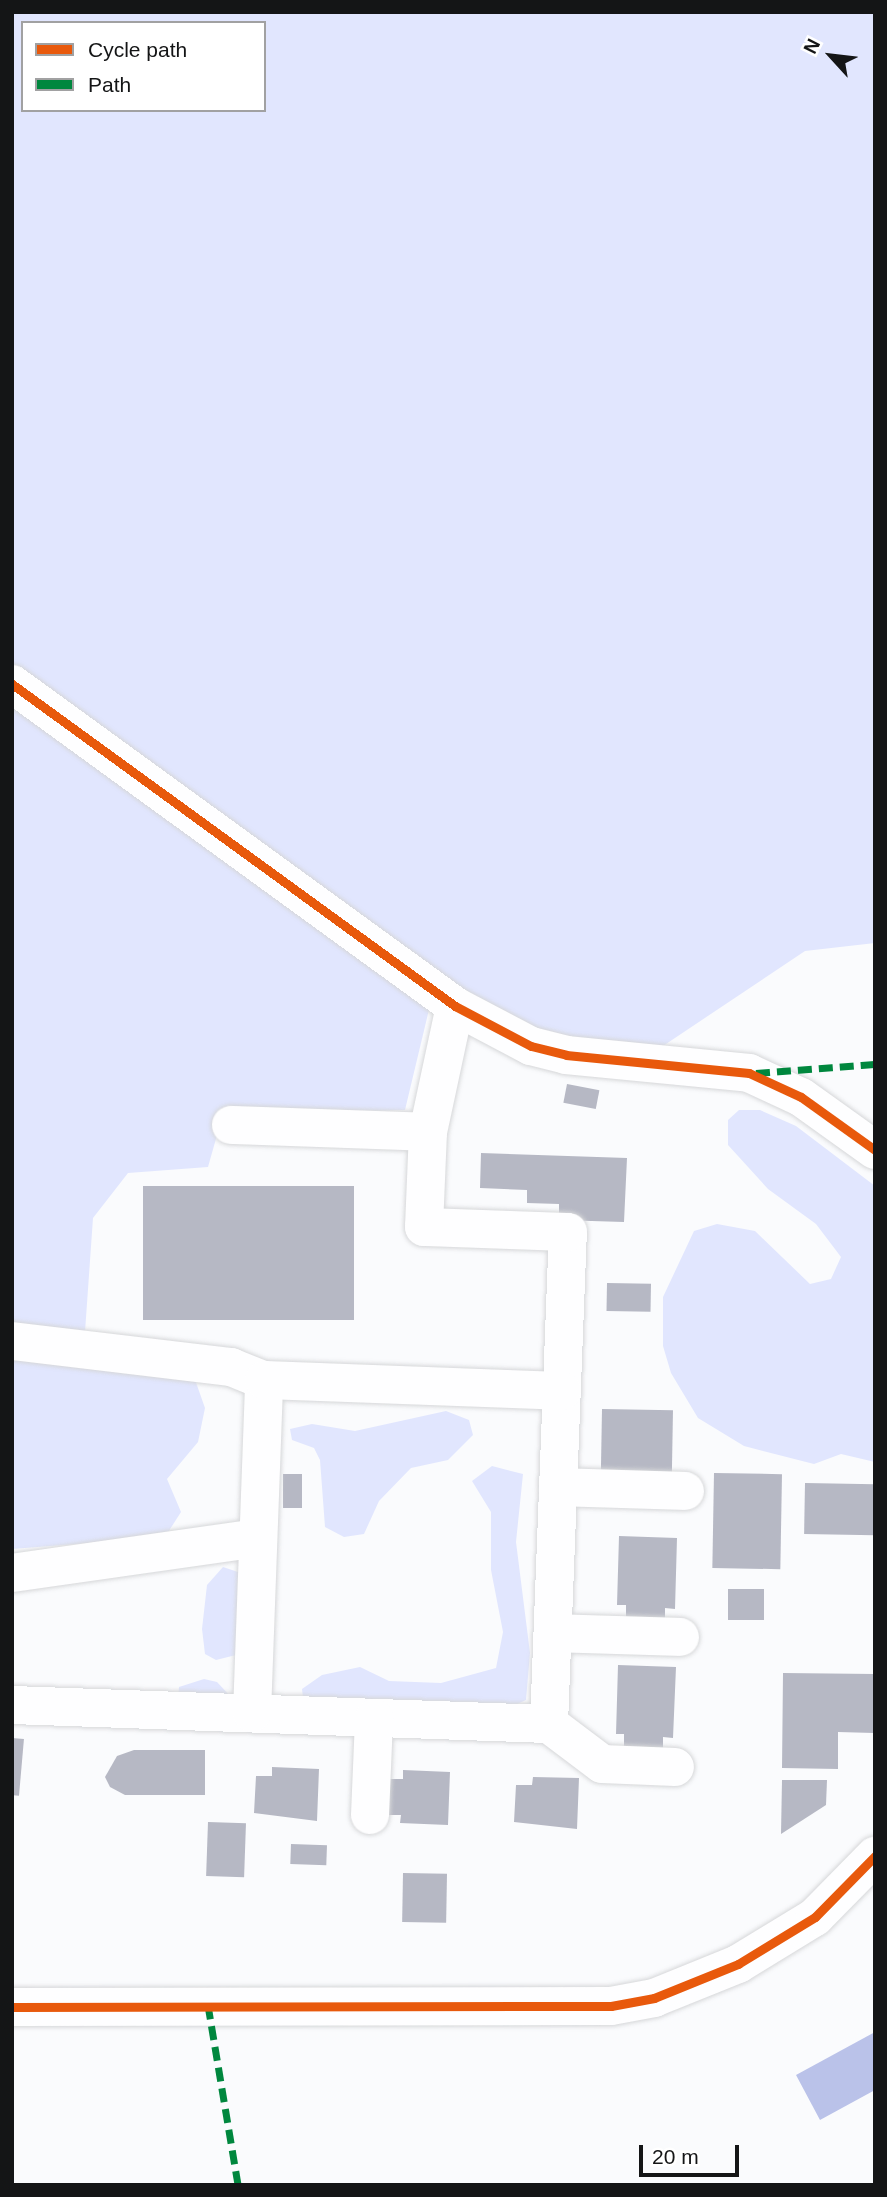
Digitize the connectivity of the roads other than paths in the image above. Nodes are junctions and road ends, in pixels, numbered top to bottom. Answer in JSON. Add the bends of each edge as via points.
{"nodes":[{"id":1,"x":12,"y":684,"type":"edge"},
{"id":2,"x":455,"y":1006,"type":"junction"},
{"id":3,"x":232,"y":1125,"type":"dead end"},
{"id":4,"x":428,"y":1132,"type":"junction"},
{"id":5,"x":875,"y":1150,"type":"edge"},
{"id":6,"x":12,"y":1341,"type":"edge"},
{"id":7,"x":264,"y":1380,"type":"junction"},
{"id":8,"x":562,"y":1391,"type":"junction"},
{"id":9,"x":558,"y":1487,"type":"junction"},
{"id":10,"x":685,"y":1491,"type":"dead end"},
{"id":11,"x":258,"y":1538,"type":"junction"},
{"id":12,"x":12,"y":1573,"type":"edge"},
{"id":13,"x":553,"y":1633,"type":"junction"},
{"id":14,"x":680,"y":1637,"type":"dead end"},
{"id":15,"x":12,"y":1705,"type":"edge"},
{"id":16,"x":252,"y":1713,"type":"junction"},
{"id":17,"x":374,"y":1717,"type":"junction"},
{"id":18,"x":549,"y":1724,"type":"junction"},
{"id":19,"x":675,"y":1767,"type":"dead end"},
{"id":20,"x":370,"y":1815,"type":"dead end"},
{"id":21,"x":875,"y":1856,"type":"edge"},
{"id":22,"x":12,"y":2007,"type":"edge"}],
"edges":[{"from":1,"to":2,"type":"street"},
{"from":2,"to":4,"type":"street"},
{"from":2,"to":5,"type":"street","via":[[531,1046],[566,1055],[750,1073],[801,1097]]},
{"from":3,"to":4,"type":"street"},
{"from":4,"to":8,"type":"street","via":[[424,1227],[568,1232]]},
{"from":6,"to":7,"type":"street","via":[[231,1367]]},
{"from":7,"to":8,"type":"street"},
{"from":7,"to":11,"type":"street"},
{"from":8,"to":9,"type":"street"},
{"from":9,"to":10,"type":"street"},
{"from":9,"to":13,"type":"street"},
{"from":11,"to":12,"type":"street"},
{"from":11,"to":16,"type":"street"},
{"from":13,"to":14,"type":"street"},
{"from":13,"to":18,"type":"street"},
{"from":15,"to":16,"type":"street"},
{"from":16,"to":17,"type":"street"},
{"from":17,"to":18,"type":"street"},
{"from":17,"to":20,"type":"street"},
{"from":18,"to":19,"type":"street","via":[[601,1764]]},
{"from":21,"to":22,"type":"street","via":[[815,1917],[738,1964],[654,1998],[611,2006]]}]}
